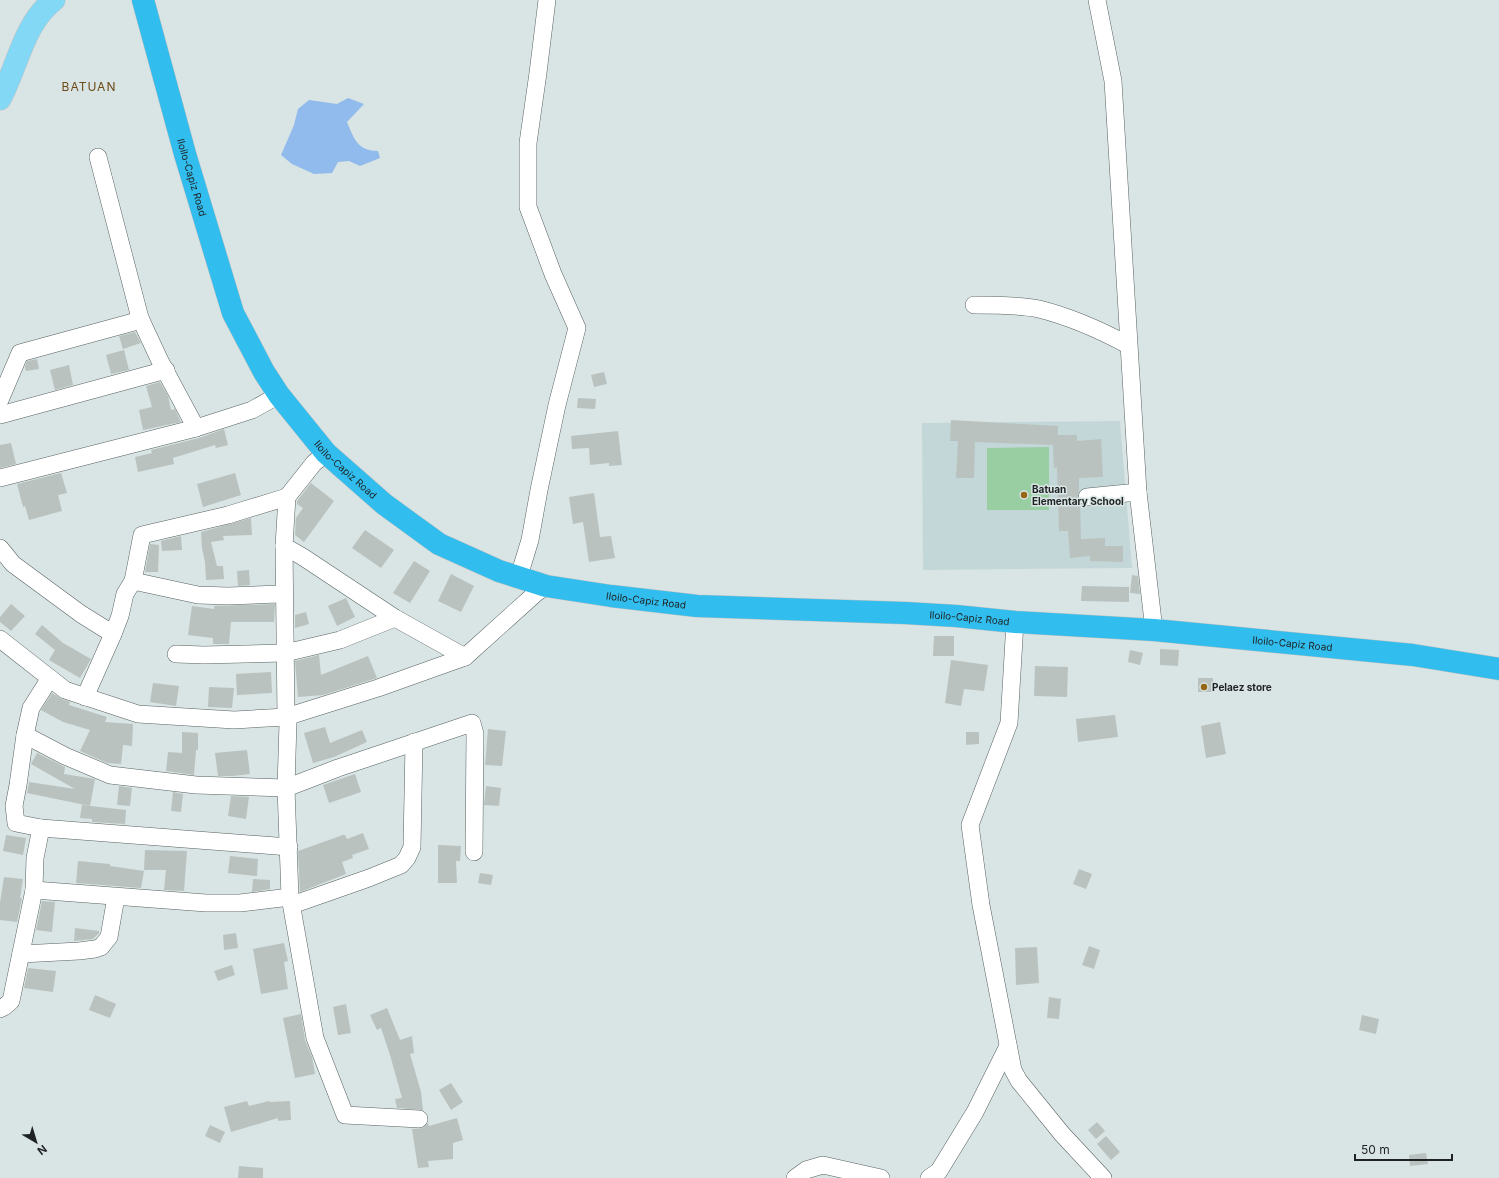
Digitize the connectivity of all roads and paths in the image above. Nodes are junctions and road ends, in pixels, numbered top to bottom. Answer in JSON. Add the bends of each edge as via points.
{"nodes":[{"id":1,"x":54,"y":0,"type":"edge"},
{"id":2,"x":143,"y":0,"type":"edge"},
{"id":3,"x":547,"y":0,"type":"edge"},
{"id":4,"x":1097,"y":0,"type":"edge"},
{"id":5,"x":0,"y":99,"type":"edge"},
{"id":6,"x":98,"y":157,"type":"dead end"},
{"id":7,"x":974,"y":305,"type":"dead end"},
{"id":8,"x":141,"y":320,"type":"junction"},
{"id":9,"x":1128,"y":345,"type":"junction"},
{"id":10,"x":166,"y":370,"type":"junction"},
{"id":11,"x":280,"y":395,"type":"junction"},
{"id":12,"x":0,"y":400,"type":"edge"},
{"id":13,"x":0,"y":415,"type":"edge"},
{"id":14,"x":196,"y":428,"type":"junction"},
{"id":15,"x":326,"y":453,"type":"junction"},
{"id":16,"x":0,"y":478,"type":"edge"},
{"id":17,"x":1138,"y":492,"type":"junction"},
{"id":18,"x":287,"y":497,"type":"junction"},
{"id":19,"x":1087,"y":497,"type":"dead end"},
{"id":20,"x":284,"y":546,"type":"junction"},
{"id":21,"x":0,"y":548,"type":"edge"},
{"id":22,"x":518,"y":576,"type":"junction"},
{"id":23,"x":133,"y":581,"type":"junction"},
{"id":24,"x":546,"y":586,"type":"junction"},
{"id":25,"x":284,"y":596,"type":"junction"},
{"id":26,"x":395,"y":618,"type":"junction"},
{"id":27,"x":1016,"y":622,"type":"junction"},
{"id":28,"x":1154,"y":630,"type":"junction"},
{"id":29,"x":113,"y":634,"type":"junction"},
{"id":30,"x":0,"y":639,"type":"edge"},
{"id":31,"x":285,"y":653,"type":"junction"},
{"id":32,"x":176,"y":654,"type":"dead end"},
{"id":33,"x":465,"y":657,"type":"junction"},
{"id":34,"x":1499,"y":668,"type":"edge"},
{"id":35,"x":50,"y":678,"type":"junction"},
{"id":36,"x":84,"y":696,"type":"junction"},
{"id":37,"x":286,"y":717,"type":"junction"},
{"id":38,"x":25,"y":735,"type":"junction"},
{"id":39,"x":414,"y":742,"type":"junction"},
{"id":40,"x":286,"y":788,"type":"junction"},
{"id":41,"x":8,"y":822,"type":"edge"},
{"id":42,"x":41,"y":828,"type":"junction"},
{"id":43,"x":289,"y":847,"type":"junction"},
{"id":44,"x":474,"y":852,"type":"dead end"},
{"id":45,"x":34,"y":890,"type":"junction"},
{"id":46,"x":116,"y":897,"type":"junction"},
{"id":47,"x":291,"y":901,"type":"junction"},
{"id":48,"x":21,"y":954,"type":"junction"},
{"id":49,"x":0,"y":1009,"type":"edge"},
{"id":50,"x":1008,"y":1046,"type":"junction"},
{"id":51,"x":419,"y":1119,"type":"dead end"},
{"id":52,"x":795,"y":1178,"type":"edge"},
{"id":53,"x":881,"y":1178,"type":"edge"},
{"id":54,"x":929,"y":1178,"type":"edge"},
{"id":55,"x":1103,"y":1178,"type":"edge"}],
"edges":[{"from":1,"to":5,"type":"main road","via":[[43,8],[27,34]]},
{"from":2,"to":11,"type":"highway","name":"Iloilo-Capiz Road","via":[[185,154],[233,313],[264,372]]},
{"from":3,"to":22,"type":"street","via":[[528,143],[528,208],[552,274],[577,328],[557,405],[530,540]]},
{"from":4,"to":9,"type":"street","via":[[1113,81]]},
{"from":6,"to":8,"type":"street"},
{"from":7,"to":9,"type":"street","via":[[1038,309],[1094,327]]},
{"from":8,"to":10,"type":"street"},
{"from":8,"to":12,"type":"street","via":[[20,353]]},
{"from":9,"to":17,"type":"street"},
{"from":10,"to":13,"type":"street"},
{"from":10,"to":14,"type":"street"},
{"from":11,"to":14,"type":"street","via":[[252,410]]},
{"from":11,"to":15,"type":"highway","name":"Iloilo-Capiz Road"},
{"from":14,"to":16,"type":"street"},
{"from":15,"to":18,"type":"street","via":[[314,463]]},
{"from":15,"to":22,"type":"highway","name":"Iloilo-Capiz Road","via":[[384,504],[439,544],[499,571]]},
{"from":17,"to":19,"type":"street"},
{"from":17,"to":28,"type":"street"},
{"from":18,"to":20,"type":"street"},
{"from":18,"to":23,"type":"street","via":[[228,515],[142,535]]},
{"from":20,"to":25,"type":"street"},
{"from":20,"to":26,"type":"street"},
{"from":21,"to":29,"type":"street","via":[[13,564],[80,614]]},
{"from":22,"to":24,"type":"highway","name":"Iloilo-Capiz Road"},
{"from":23,"to":25,"type":"street","via":[[198,595]]},
{"from":23,"to":29,"type":"street","via":[[125,594]]},
{"from":24,"to":27,"type":"highway","name":"Iloilo-Capiz Road","via":[[697,606],[905,613]]},
{"from":24,"to":33,"type":"street"},
{"from":25,"to":31,"type":"street"},
{"from":26,"to":31,"type":"street","via":[[340,640]]},
{"from":26,"to":33,"type":"street"},
{"from":27,"to":28,"type":"highway","name":"Iloilo-Capiz Road"},
{"from":27,"to":50,"type":"street","via":[[1009,723],[970,825],[981,905]]},
{"from":28,"to":34,"type":"highway","name":"Iloilo-Capiz Road","via":[[1413,655]]},
{"from":29,"to":36,"type":"street"},
{"from":30,"to":35,"type":"street"},
{"from":31,"to":32,"type":"street"},
{"from":31,"to":37,"type":"street"},
{"from":33,"to":37,"type":"street"},
{"from":35,"to":36,"type":"street","via":[[66,690]]},
{"from":35,"to":38,"type":"street","via":[[31,708]]},
{"from":36,"to":37,"type":"street","via":[[138,714],[234,720]]},
{"from":37,"to":40,"type":"street"},
{"from":38,"to":40,"type":"street","via":[[110,775],[196,785]]},
{"from":38,"to":41,"type":"street","via":[[14,806]]},
{"from":39,"to":40,"type":"street"},
{"from":39,"to":44,"type":"street","via":[[472,723],[475,740]]},
{"from":39,"to":47,"type":"street","via":[[412,847],[407,858],[400,865],[369,878]]},
{"from":40,"to":43,"type":"street"},
{"from":41,"to":42,"type":"street"},
{"from":42,"to":43,"type":"street"},
{"from":42,"to":45,"type":"street"},
{"from":43,"to":47,"type":"street"},
{"from":45,"to":46,"type":"street"},
{"from":45,"to":48,"type":"street"},
{"from":46,"to":47,"type":"street","via":[[206,903]]},
{"from":46,"to":48,"type":"street","via":[[109,937],[101,947],[79,951]]},
{"from":47,"to":51,"type":"street","via":[[315,1038],[345,1115]]},
{"from":48,"to":49,"type":"street","via":[[11,1001]]},
{"from":50,"to":54,"type":"street","via":[[975,1112],[939,1171]]},
{"from":50,"to":55,"type":"street","via":[[1013,1070],[1019,1081],[1062,1134]]},
{"from":52,"to":53,"type":"street","via":[[806,1170],[823,1166]]}]}
